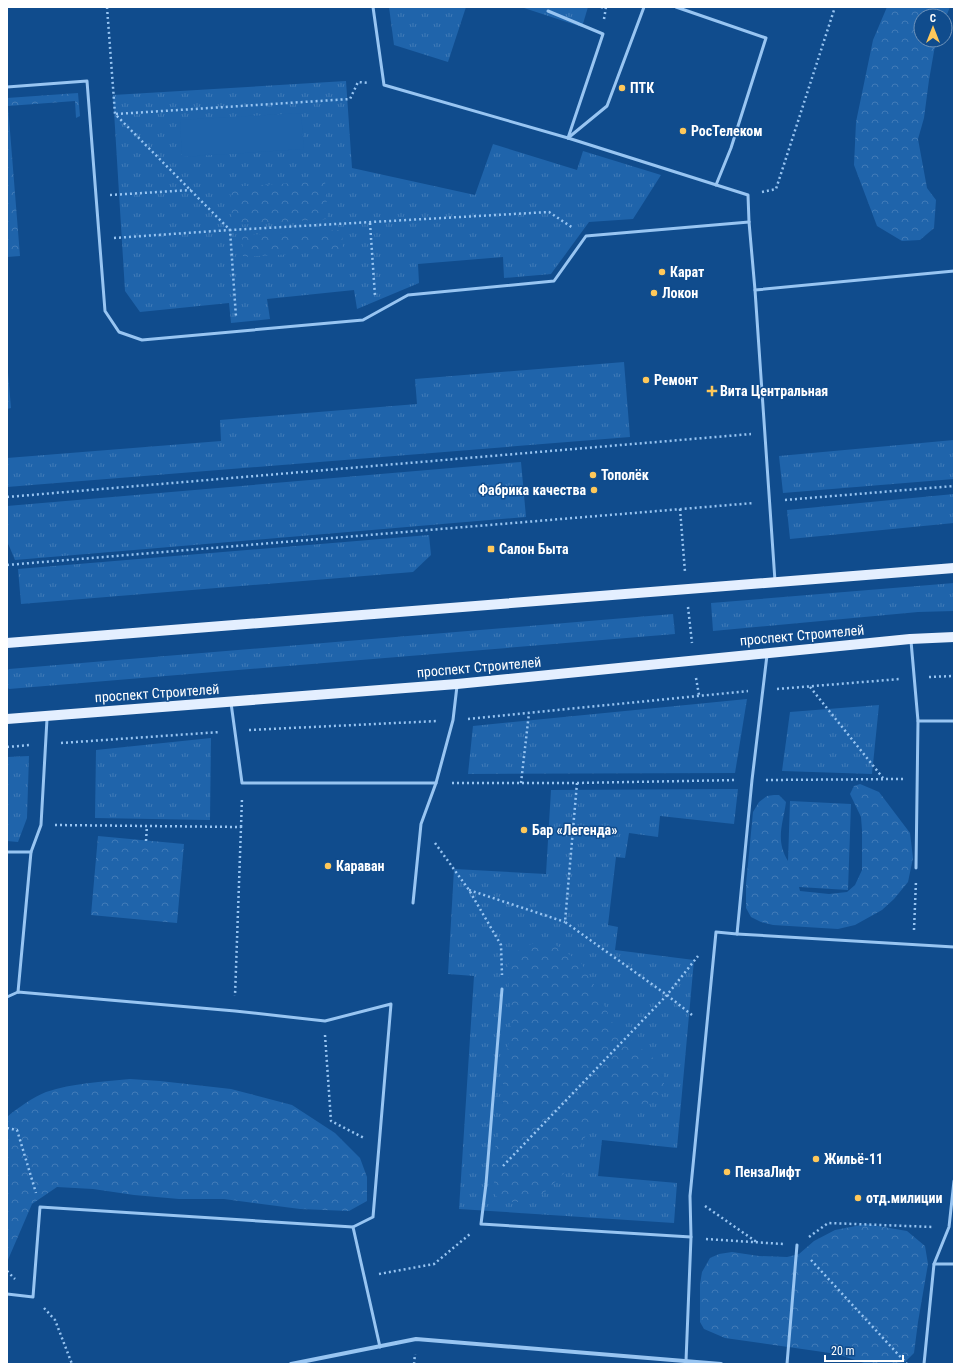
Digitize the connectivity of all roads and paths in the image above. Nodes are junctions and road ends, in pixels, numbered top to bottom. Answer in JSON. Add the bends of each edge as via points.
{"nodes":[{"id":1,"x":106,"y":7,"type":"edge"},
{"id":2,"x":373,"y":7,"type":"edge"},
{"id":3,"x":602,"y":7,"type":"edge"},
{"id":4,"x":606,"y":7,"type":"edge"},
{"id":5,"x":644,"y":7,"type":"edge"},
{"id":6,"x":676,"y":7,"type":"edge"},
{"id":7,"x":835,"y":7,"type":"edge"},
{"id":8,"x":548,"y":11,"type":"dead end"},
{"id":9,"x":384,"y":85,"type":"junction"},
{"id":10,"x":7,"y":87,"type":"edge"},
{"id":11,"x":115,"y":114,"type":"junction"},
{"id":12,"x":568,"y":138,"type":"junction"},
{"id":13,"x":716,"y":185,"type":"junction"},
{"id":14,"x":191,"y":190,"type":"junction"},
{"id":15,"x":96,"y":196,"type":"junction"},
{"id":16,"x":748,"y":196,"type":"junction"},
{"id":17,"x":370,"y":222,"type":"junction"},
{"id":18,"x":748,"y":222,"type":"junction"},
{"id":19,"x":230,"y":230,"type":"junction"},
{"id":20,"x":586,"y":236,"type":"junction"},
{"id":21,"x":100,"y":239,"type":"junction"},
{"id":22,"x":954,"y":271,"type":"edge"},
{"id":23,"x":755,"y":290,"type":"junction"},
{"id":24,"x":376,"y":313,"type":"junction"},
{"id":25,"x":237,"y":332,"type":"junction"},
{"id":26,"x":765,"y":433,"type":"junction"},
{"id":27,"x":954,"y":486,"type":"edge"},
{"id":28,"x":7,"y":497,"type":"edge"},
{"id":29,"x":770,"y":502,"type":"junction"},
{"id":30,"x":7,"y":565,"type":"edge"},
{"id":31,"x":954,"y":568,"type":"edge"},
{"id":32,"x":776,"y":583,"type":"junction"},
{"id":33,"x":954,"y":637,"type":"edge"},
{"id":34,"x":910,"y":639,"type":"junction"},
{"id":35,"x":7,"y":643,"type":"edge"},
{"id":36,"x":767,"y":653,"type":"junction"},
{"id":37,"x":954,"y":676,"type":"edge"},
{"id":38,"x":914,"y":678,"type":"junction"},
{"id":39,"x":457,"y":684,"type":"junction"},
{"id":40,"x":810,"y":686,"type":"junction"},
{"id":41,"x":764,"y":690,"type":"junction"},
{"id":42,"x":231,"y":702,"type":"junction"},
{"id":43,"x":529,"y":713,"type":"junction"},
{"id":44,"x":47,"y":716,"type":"junction"},
{"id":45,"x":7,"y":719,"type":"edge"},
{"id":46,"x":453,"y":720,"type":"junction"},
{"id":47,"x":918,"y":721,"type":"junction"},
{"id":48,"x":954,"y":721,"type":"edge"},
{"id":49,"x":236,"y":730,"type":"junction"},
{"id":50,"x":46,"y":744,"type":"junction"},
{"id":51,"x":7,"y":747,"type":"edge"},
{"id":52,"x":917,"y":778,"type":"junction"},
{"id":53,"x":883,"y":779,"type":"junction"},
{"id":54,"x":752,"y":780,"type":"junction"},
{"id":55,"x":242,"y":783,"type":"junction"},
{"id":56,"x":436,"y":783,"type":"junction"},
{"id":57,"x":521,"y":783,"type":"junction"},
{"id":58,"x":577,"y":783,"type":"junction"},
{"id":59,"x":421,"y":824,"type":"junction"},
{"id":60,"x":41,"y":825,"type":"junction"},
{"id":61,"x":146,"y":826,"type":"junction"},
{"id":62,"x":241,"y":827,"type":"junction"},
{"id":63,"x":146,"y":841,"type":"dead end"},
{"id":64,"x":7,"y":852,"type":"edge"},
{"id":65,"x":30,"y":852,"type":"junction"},
{"id":66,"x":916,"y":868,"type":"joint"},
{"id":67,"x":469,"y":890,"type":"junction"},
{"id":68,"x":413,"y":903,"type":"dead end"},
{"id":69,"x":565,"y":922,"type":"junction"},
{"id":70,"x":716,"y":932,"type":"junction"},
{"id":71,"x":737,"y":934,"type":"junction"},
{"id":72,"x":914,"y":945,"type":"junction"},
{"id":73,"x":954,"y":947,"type":"edge"},
{"id":74,"x":502,"y":989,"type":"joint"},
{"id":75,"x":18,"y":992,"type":"junction"},
{"id":76,"x":667,"y":995,"type":"junction"},
{"id":77,"x":7,"y":997,"type":"edge"},
{"id":78,"x":234,"y":1011,"type":"junction"},
{"id":79,"x":325,"y":1021,"type":"junction"},
{"id":80,"x":706,"y":1026,"type":"junction"},
{"id":81,"x":7,"y":1128,"type":"edge"},
{"id":82,"x":379,"y":1145,"type":"junction"},
{"id":83,"x":954,"y":1181,"type":"edge"},
{"id":84,"x":486,"y":1184,"type":"junction"},
{"id":85,"x":690,"y":1196,"type":"junction"},
{"id":86,"x":40,"y":1207,"type":"junction"},
{"id":87,"x":481,"y":1224,"type":"junction"},
{"id":88,"x":353,"y":1227,"type":"junction"},
{"id":89,"x":949,"y":1227,"type":"junction"},
{"id":90,"x":691,"y":1237,"type":"junction"},
{"id":91,"x":759,"y":1243,"type":"junction"},
{"id":92,"x":797,"y":1245,"type":"junction"},
{"id":93,"x":934,"y":1264,"type":"junction"},
{"id":94,"x":954,"y":1264,"type":"edge"},
{"id":95,"x":364,"y":1276,"type":"junction"},
{"id":96,"x":7,"y":1294,"type":"edge"},
{"id":97,"x":33,"y":1297,"type":"junction"},
{"id":98,"x":380,"y":1347,"type":"junction"},
{"id":99,"x":686,"y":1361,"type":"junction"},
{"id":100,"x":72,"y":1364,"type":"edge"},
{"id":101,"x":291,"y":1364,"type":"edge"},
{"id":102,"x":721,"y":1364,"type":"edge"},
{"id":103,"x":787,"y":1364,"type":"edge"},
{"id":104,"x":907,"y":1364,"type":"edge"},
{"id":105,"x":924,"y":1364,"type":"edge"}],
"edges":[{"from":1,"to":11,"type":"path"},
{"from":2,"to":9,"type":"lane"},
{"from":3,"to":4,"type":"path"},
{"from":5,"to":12,"type":"lane","via":[[607,106]]},
{"from":6,"to":13,"type":"lane","via":[[766,38],[731,148]]},
{"from":7,"to":16,"type":"path","via":[[776,189]]},
{"from":8,"to":12,"type":"lane","via":[[603,34]]},
{"from":9,"to":11,"type":"path","via":[[358,82],[350,99]]},
{"from":9,"to":12,"type":"lane"},
{"from":10,"to":15,"type":"lane","via":[[87,81]]},
{"from":11,"to":14,"type":"path"},
{"from":12,"to":13,"type":"lane"},
{"from":13,"to":16,"type":"lane"},
{"from":14,"to":15,"type":"path"},
{"from":14,"to":19,"type":"path"},
{"from":15,"to":21,"type":"lane"},
{"from":16,"to":18,"type":"lane"},
{"from":17,"to":19,"type":"path"},
{"from":17,"to":20,"type":"path","via":[[549,212]]},
{"from":17,"to":24,"type":"path"},
{"from":18,"to":20,"type":"lane"},
{"from":18,"to":23,"type":"lane"},
{"from":19,"to":21,"type":"path"},
{"from":19,"to":25,"type":"path"},
{"from":20,"to":24,"type":"lane","via":[[554,281],[408,295]]},
{"from":21,"to":25,"type":"lane","via":[[105,311],[118,332],[142,340]]},
{"from":22,"to":23,"type":"lane"},
{"from":23,"to":26,"type":"lane"},
{"from":24,"to":25,"type":"lane","via":[[363,320]]},
{"from":26,"to":28,"type":"path"},
{"from":26,"to":29,"type":"lane"},
{"from":27,"to":29,"type":"path"},
{"from":29,"to":30,"type":"path"},
{"from":29,"to":32,"type":"lane"},
{"from":31,"to":32,"type":"main road"},
{"from":32,"to":35,"type":"main road"},
{"from":33,"to":34,"type":"main road","name":"проспект Строителей"},
{"from":34,"to":36,"type":"main road","name":"проспект Строителей"},
{"from":34,"to":38,"type":"lane"},
{"from":36,"to":39,"type":"main road","name":"проспект Строителей"},
{"from":36,"to":41,"type":"lane"},
{"from":37,"to":38,"type":"path"},
{"from":38,"to":40,"type":"path"},
{"from":38,"to":47,"type":"lane"},
{"from":39,"to":42,"type":"main road","name":"проспект Строителей"},
{"from":39,"to":46,"type":"lane"},
{"from":40,"to":41,"type":"path"},
{"from":40,"to":53,"type":"path"},
{"from":41,"to":43,"type":"path"},
{"from":41,"to":54,"type":"lane"},
{"from":42,"to":44,"type":"main road","name":"проспект Строителей"},
{"from":42,"to":49,"type":"lane"},
{"from":43,"to":46,"type":"path"},
{"from":43,"to":57,"type":"path"},
{"from":44,"to":45,"type":"main road","name":"проспект Строителей"},
{"from":44,"to":50,"type":"lane"},
{"from":46,"to":49,"type":"path"},
{"from":46,"to":56,"type":"lane"},
{"from":47,"to":48,"type":"lane"},
{"from":47,"to":52,"type":"lane"},
{"from":49,"to":50,"type":"path"},
{"from":49,"to":55,"type":"lane"},
{"from":50,"to":51,"type":"path"},
{"from":50,"to":60,"type":"lane"},
{"from":52,"to":53,"type":"path"},
{"from":52,"to":66,"type":"lane"},
{"from":53,"to":54,"type":"path"},
{"from":54,"to":58,"type":"path"},
{"from":54,"to":71,"type":"lane"},
{"from":55,"to":56,"type":"lane"},
{"from":55,"to":62,"type":"path"},
{"from":56,"to":57,"type":"path"},
{"from":56,"to":59,"type":"lane"},
{"from":57,"to":58,"type":"path"},
{"from":58,"to":69,"type":"path"},
{"from":59,"to":67,"type":"path"},
{"from":59,"to":68,"type":"lane"},
{"from":60,"to":61,"type":"path"},
{"from":60,"to":65,"type":"lane"},
{"from":61,"to":62,"type":"path"},
{"from":61,"to":63,"type":"path"},
{"from":62,"to":78,"type":"path"},
{"from":64,"to":65,"type":"lane"},
{"from":65,"to":75,"type":"lane"},
{"from":66,"to":72,"type":"path"},
{"from":67,"to":69,"type":"path"},
{"from":67,"to":74,"type":"path","via":[[501,946]]},
{"from":69,"to":76,"type":"path"},
{"from":70,"to":71,"type":"lane"},
{"from":70,"to":76,"type":"path"},
{"from":70,"to":80,"type":"lane"},
{"from":71,"to":72,"type":"lane"},
{"from":72,"to":73,"type":"lane"},
{"from":74,"to":84,"type":"lane"},
{"from":75,"to":77,"type":"lane"},
{"from":75,"to":78,"type":"lane"},
{"from":76,"to":80,"type":"path"},
{"from":76,"to":84,"type":"path"},
{"from":78,"to":79,"type":"lane"},
{"from":79,"to":82,"type":"path","via":[[331,1121]]},
{"from":79,"to":82,"type":"lane","via":[[391,1004]]},
{"from":80,"to":85,"type":"lane"},
{"from":81,"to":86,"type":"path","via":[[17,1130]]},
{"from":82,"to":88,"type":"lane","via":[[373,1217]]},
{"from":83,"to":89,"type":"lane"},
{"from":84,"to":87,"type":"lane"},
{"from":85,"to":90,"type":"lane"},
{"from":85,"to":91,"type":"path"},
{"from":86,"to":88,"type":"lane"},
{"from":86,"to":97,"type":"lane"},
{"from":87,"to":90,"type":"lane"},
{"from":87,"to":95,"type":"path","via":[[434,1264]]},
{"from":88,"to":95,"type":"lane"},
{"from":89,"to":92,"type":"path","via":[[828,1223]]},
{"from":89,"to":93,"type":"lane"},
{"from":90,"to":91,"type":"path"},
{"from":90,"to":99,"type":"lane"},
{"from":91,"to":92,"type":"path"},
{"from":92,"to":103,"type":"lane"},
{"from":92,"to":104,"type":"path"},
{"from":93,"to":94,"type":"lane"},
{"from":93,"to":105,"type":"lane"},
{"from":95,"to":98,"type":"lane"},
{"from":96,"to":97,"type":"lane"},
{"from":97,"to":100,"type":"path","via":[[55,1320]]},
{"from":98,"to":99,"type":"street","via":[[416,1340]]},
{"from":98,"to":101,"type":"street"},
{"from":99,"to":102,"type":"street"}]}
